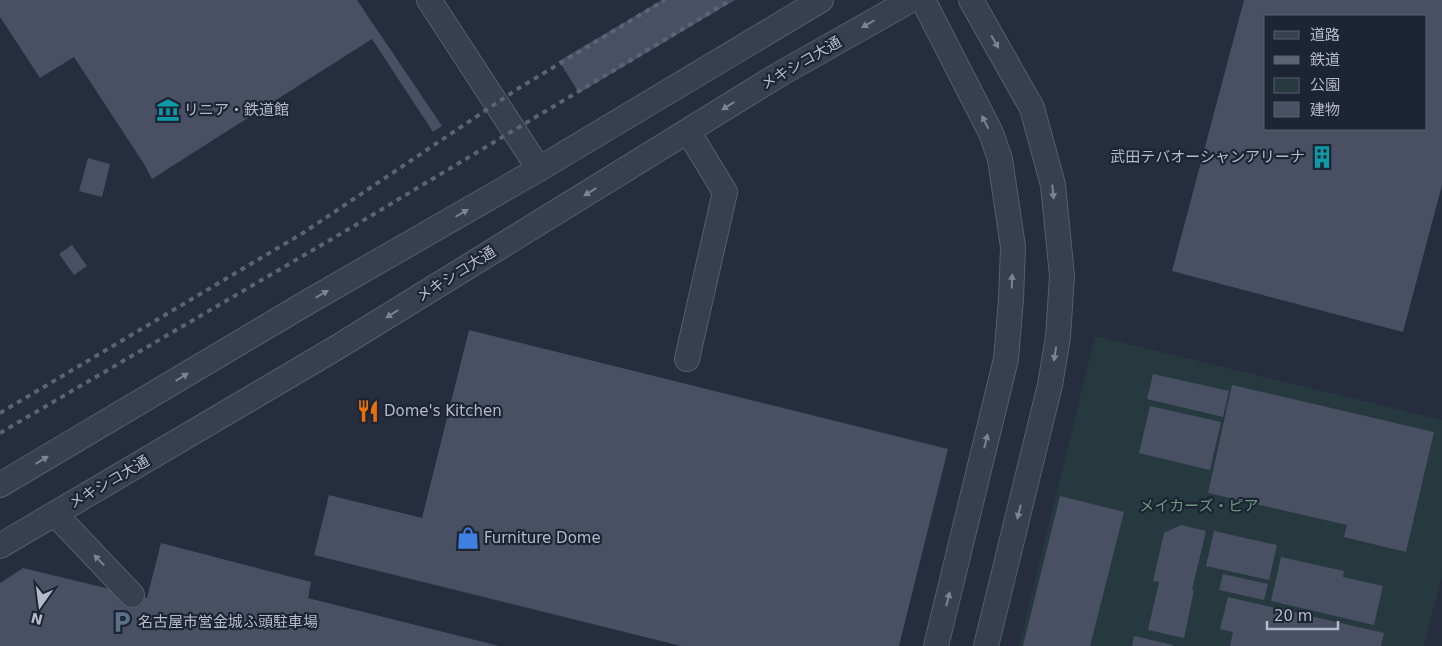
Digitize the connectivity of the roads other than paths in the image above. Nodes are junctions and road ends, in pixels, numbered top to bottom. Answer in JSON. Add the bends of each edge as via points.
{"nodes":[{"id":1,"x":429,"y":0,"type":"edge"},
{"id":2,"x":821,"y":0,"type":"edge"},
{"id":3,"x":911,"y":0,"type":"edge"},
{"id":4,"x":923,"y":0,"type":"edge"},
{"id":5,"x":971,"y":0,"type":"edge"},
{"id":6,"x":688,"y":131,"type":"junction"},
{"id":7,"x":539,"y":169,"type":"junction"},
{"id":8,"x":687,"y":359,"type":"dead end"},
{"id":9,"x":0,"y":485,"type":"edge"},
{"id":10,"x":55,"y":514,"type":"junction"},
{"id":11,"x":0,"y":546,"type":"edge"},
{"id":12,"x":132,"y":595,"type":"dead end"},
{"id":13,"x":936,"y":646,"type":"edge"},
{"id":14,"x":986,"y":646,"type":"edge"}],
"edges":[{"from":1,"to":7,"type":"street"},
{"from":2,"to":7,"type":"street"},
{"from":3,"to":6,"type":"street","name":"メキシコ大通","one_way":true,"via":[[780,74]]},
{"from":13,"to":4,"type":"street","one_way":true,"via":[[1006,359],[1013,247],[1000,159],[991,132]]},
{"from":5,"to":14,"type":"street","one_way":true,"via":[[1032,108],[1053,185],[1062,276],[1058,337],[1050,385]]},
{"from":6,"to":8,"type":"street","via":[[725,192]]},
{"from":6,"to":10,"type":"street","name":"メキシコ大通","one_way":true,"via":[[336,348]]},
{"from":9,"to":7,"type":"street","one_way":true},
{"from":10,"to":11,"type":"street","name":"メキシコ大通"},
{"from":12,"to":10,"type":"street","one_way":true}]}
